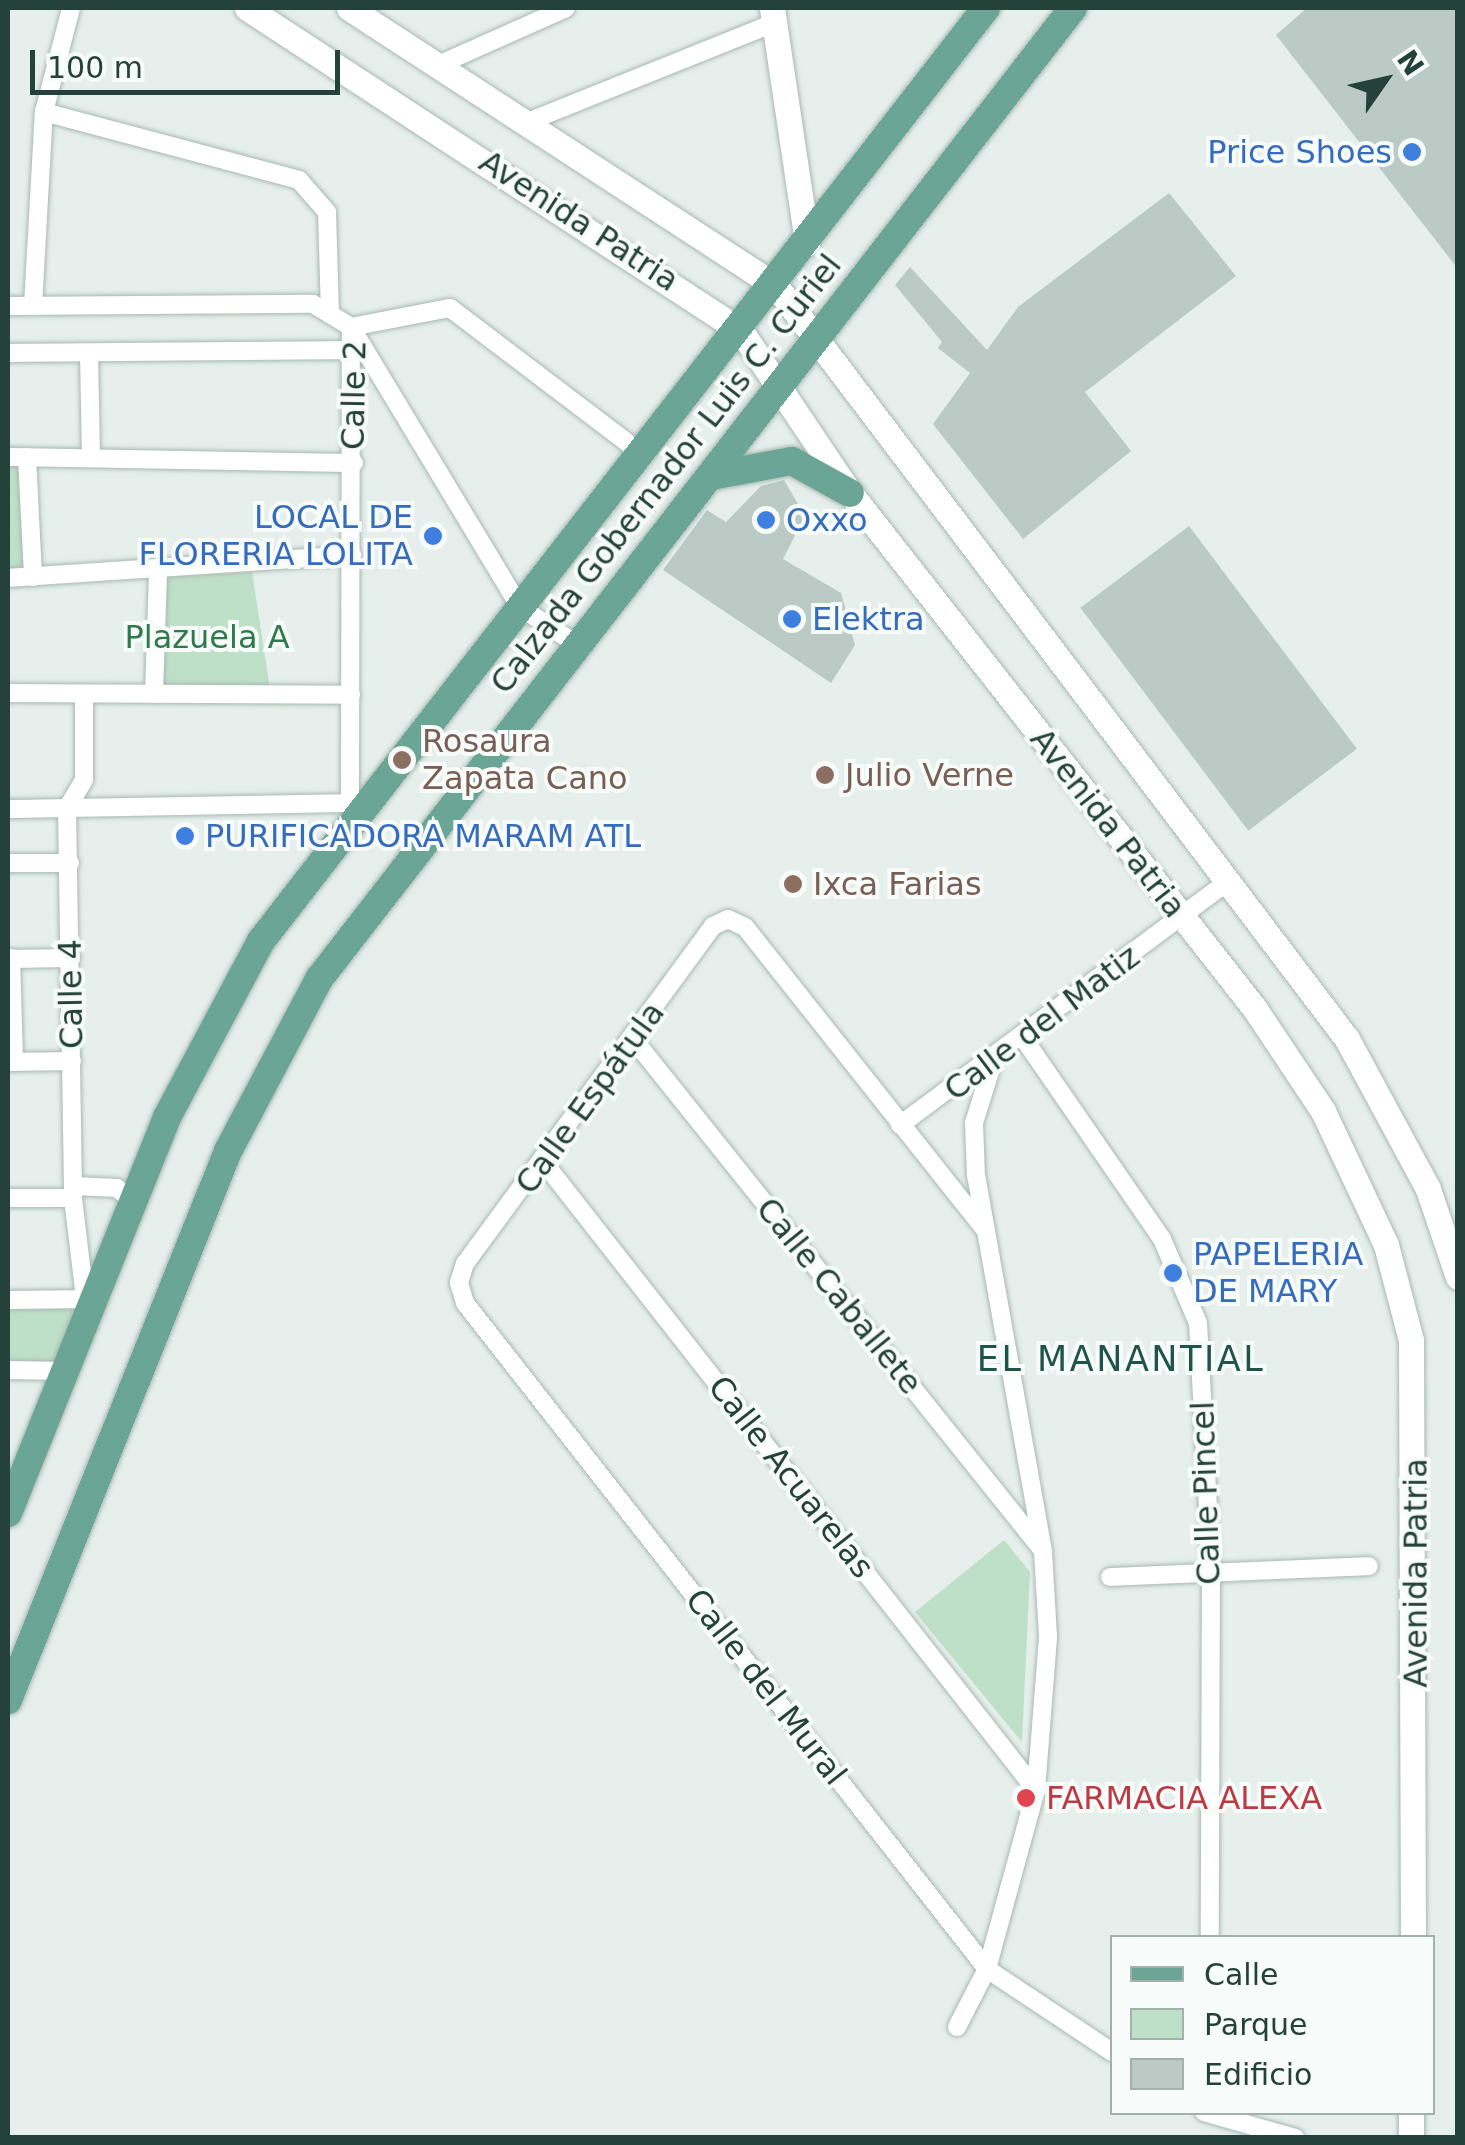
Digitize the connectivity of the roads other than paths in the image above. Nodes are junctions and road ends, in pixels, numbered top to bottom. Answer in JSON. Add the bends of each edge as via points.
{"nodes":[{"id":1,"x":71,"y":8,"type":"edge"},
{"id":2,"x":247,"y":8,"type":"edge"},
{"id":3,"x":349,"y":8,"type":"edge"},
{"id":4,"x":566,"y":8,"type":"edge"},
{"id":5,"x":986,"y":8,"type":"edge"},
{"id":6,"x":1072,"y":8,"type":"edge"},
{"id":7,"x":773,"y":15,"type":"edge"},
{"id":8,"x":436,"y":66,"type":"junction"},
{"id":9,"x":44,"y":112,"type":"junction"},
{"id":10,"x":526,"y":123,"type":"junction"},
{"id":11,"x":807,"y":243,"type":"junction"},
{"id":12,"x":776,"y":286,"type":"junction"},
{"id":13,"x":8,"y":306,"type":"edge"},
{"id":14,"x":33,"y":306,"type":"junction"},
{"id":15,"x":330,"y":314,"type":"junction"},
{"id":16,"x":350,"y":327,"type":"junction"},
{"id":17,"x":741,"y":331,"type":"junction"},
{"id":18,"x":814,"y":343,"type":"junction"},
{"id":19,"x":351,"y":350,"type":"junction"},
{"id":20,"x":8,"y":353,"type":"edge"},
{"id":21,"x":89,"y":353,"type":"junction"},
{"id":22,"x":775,"y":388,"type":"junction"},
{"id":23,"x":642,"y":454,"type":"junction"},
{"id":24,"x":17,"y":457,"type":"edge"},
{"id":25,"x":91,"y":458,"type":"junction"},
{"id":26,"x":354,"y":463,"type":"junction"},
{"id":27,"x":710,"y":476,"type":"junction"},
{"id":28,"x":850,"y":493,"type":"junction"},
{"id":29,"x":352,"y":555,"type":"junction"},
{"id":30,"x":158,"y":571,"type":"junction"},
{"id":31,"x":33,"y":577,"type":"junction"},
{"id":32,"x":8,"y":578,"type":"edge"},
{"id":33,"x":520,"y":607,"type":"junction"},
{"id":34,"x":576,"y":644,"type":"junction"},
{"id":35,"x":8,"y":694,"type":"edge"},
{"id":36,"x":84,"y":694,"type":"junction"},
{"id":37,"x":154,"y":694,"type":"junction"},
{"id":38,"x":351,"y":695,"type":"junction"},
{"id":39,"x":67,"y":808,"type":"junction"},
{"id":40,"x":8,"y":809,"type":"edge"},
{"id":41,"x":8,"y":864,"type":"edge"},
{"id":42,"x":70,"y":864,"type":"junction"},
{"id":43,"x":1230,"y":881,"type":"junction"},
{"id":44,"x":1182,"y":918,"type":"junction"},
{"id":45,"x":10,"y":958,"type":"edge"},
{"id":46,"x":70,"y":958,"type":"junction"},
{"id":47,"x":1024,"y":1039,"type":"junction"},
{"id":48,"x":634,"y":1040,"type":"junction"},
{"id":49,"x":72,"y":1061,"type":"junction"},
{"id":50,"x":11,"y":1062,"type":"edge"},
{"id":51,"x":992,"y":1065,"type":"junction"},
{"id":52,"x":900,"y":1125,"type":"junction"},
{"id":53,"x":545,"y":1164,"type":"junction"},
{"id":54,"x":73,"y":1192,"type":"junction"},
{"id":55,"x":8,"y":1198,"type":"edge"},
{"id":56,"x":134,"y":1203,"type":"junction"},
{"id":57,"x":986,"y":1232,"type":"junction"},
{"id":58,"x":1458,"y":1277,"type":"edge"},
{"id":59,"x":459,"y":1283,"type":"joint"},
{"id":60,"x":89,"y":1299,"type":"junction"},
{"id":61,"x":8,"y":1300,"type":"edge"},
{"id":62,"x":8,"y":1370,"type":"edge"},
{"id":63,"x":66,"y":1371,"type":"junction"},
{"id":64,"x":8,"y":1514,"type":"edge"},
{"id":65,"x":1043,"y":1551,"type":"junction"},
{"id":66,"x":1211,"y":1566,"type":"junction"},
{"id":67,"x":1370,"y":1566,"type":"dead end"},
{"id":68,"x":1110,"y":1576,"type":"dead end"},
{"id":69,"x":8,"y":1700,"type":"edge"},
{"id":70,"x":1036,"y":1790,"type":"junction"},
{"id":71,"x":1210,"y":1935,"type":"edge"},
{"id":72,"x":1413,"y":1935,"type":"edge"},
{"id":73,"x":987,"y":1969,"type":"junction"},
{"id":74,"x":958,"y":2027,"type":"dead end"},
{"id":75,"x":1110,"y":2051,"type":"edge"},
{"id":76,"x":1212,"y":2115,"type":"edge"},
{"id":77,"x":1295,"y":2138,"type":"edge"}],
"edges":[{"from":1,"to":9,"type":"street"},
{"from":2,"to":17,"type":"street","name":"Avenida Patria"},
{"from":3,"to":8,"type":"street","name":"Avenida Patria"},
{"from":4,"to":8,"type":"street"},
{"from":5,"to":11,"type":"main road","name":"Calzada Gobernador Luis C. Curiel"},
{"from":6,"to":18,"type":"main road","name":"Calzada Gobernador Luis C. Curiel"},
{"from":7,"to":10,"type":"street"},
{"from":7,"to":11,"type":"street"},
{"from":8,"to":10,"type":"street","name":"Avenida Patria"},
{"from":9,"to":14,"type":"street"},
{"from":9,"to":15,"type":"street","via":[[299,180],[326,212]]},
{"from":10,"to":12,"type":"street","name":"Avenida Patria"},
{"from":11,"to":12,"type":"main road","name":"Calzada Gobernador Luis C. Curiel"},
{"from":12,"to":17,"type":"main road","name":"Calzada Gobernador Luis C. Curiel"},
{"from":12,"to":18,"type":"street","name":"Avenida Patria"},
{"from":13,"to":14,"type":"street"},
{"from":14,"to":15,"type":"street","via":[[313,304]]},
{"from":15,"to":16,"type":"street"},
{"from":16,"to":19,"type":"street","name":"Calle 2"},
{"from":16,"to":23,"type":"street","name":"Calle 2","via":[[450,308]]},
{"from":16,"to":33,"type":"street"},
{"from":17,"to":22,"type":"street","name":"Avenida Patria"},
{"from":17,"to":23,"type":"main road","name":"Calzada Gobernador Luis C. Curiel"},
{"from":18,"to":22,"type":"main road","name":"Calzada Gobernador Luis C. Curiel"},
{"from":18,"to":43,"type":"street","name":"Avenida Patria"},
{"from":19,"to":21,"type":"street"},
{"from":19,"to":26,"type":"street","name":"Calle 2"},
{"from":20,"to":21,"type":"street"},
{"from":21,"to":25,"type":"street"},
{"from":22,"to":27,"type":"main road","name":"Calzada Gobernador Luis C. Curiel"},
{"from":22,"to":28,"type":"street","name":"Avenida Patria"},
{"from":23,"to":33,"type":"main road","name":"Calzada Gobernador Luis C. Curiel"},
{"from":24,"to":25,"type":"street"},
{"from":24,"to":31,"type":"street"},
{"from":25,"to":26,"type":"street"},
{"from":26,"to":29,"type":"street","name":"Calle 2"},
{"from":27,"to":28,"type":"main road","via":[[792,461]]},
{"from":27,"to":34,"type":"main road","name":"Calzada Gobernador Luis C. Curiel"},
{"from":28,"to":44,"type":"street","name":"Avenida Patria"},
{"from":29,"to":30,"type":"street"},
{"from":29,"to":38,"type":"street","name":"Calle 2"},
{"from":30,"to":31,"type":"street"},
{"from":30,"to":37,"type":"street"},
{"from":31,"to":32,"type":"street"},
{"from":33,"to":34,"type":"street"},
{"from":33,"to":56,"type":"main road","name":"Calzada Gobernador Luis C. Curiel","via":[[262,941],[208,1030]]},
{"from":34,"to":69,"type":"main road","name":"Calzada Gobernador Luis C. Curiel","via":[[340,951],[270,1066]]},
{"from":35,"to":36,"type":"street"},
{"from":36,"to":37,"type":"street"},
{"from":36,"to":39,"type":"street","name":"Calle 4","via":[[84,780]]},
{"from":37,"to":38,"type":"street"},
{"from":38,"to":39,"type":"street","name":"Calle 2","via":[[350,802]]},
{"from":39,"to":40,"type":"street"},
{"from":39,"to":42,"type":"street","name":"Calle 4"},
{"from":41,"to":42,"type":"street"},
{"from":42,"to":46,"type":"street","name":"Calle 4"},
{"from":43,"to":44,"type":"street","name":"Calle del Matiz"},
{"from":43,"to":58,"type":"street","name":"Avenida Patria","via":[[1396,1119]]},
{"from":44,"to":47,"type":"street","name":"Calle del Matiz"},
{"from":44,"to":72,"type":"street","name":"Avenida Patria","via":[[1324,1111],[1401,1295],[1418,1454]]},
{"from":45,"to":46,"type":"street"},
{"from":45,"to":50,"type":"street"},
{"from":46,"to":49,"type":"street","name":"Calle 4"},
{"from":47,"to":51,"type":"street","name":"Calle del Matiz"},
{"from":47,"to":66,"type":"street","name":"Calle Pincel","via":[[1192,1298]]},
{"from":48,"to":52,"type":"street","name":"Calle Espátula","via":[[713,926],[728,920],[745,927]]},
{"from":48,"to":53,"type":"street","name":"Calle Espátula"},
{"from":48,"to":65,"type":"street","name":"Calle Caballete"},
{"from":49,"to":50,"type":"street"},
{"from":49,"to":54,"type":"street","name":"Calle 4"},
{"from":51,"to":52,"type":"street","name":"Calle del Matiz"},
{"from":51,"to":57,"type":"street","via":[[974,1123]]},
{"from":52,"to":57,"type":"street"},
{"from":53,"to":59,"type":"street","name":"Calle Espátula","via":[[465,1262]]},
{"from":53,"to":70,"type":"street","name":"Calle Acuarelas"},
{"from":54,"to":55,"type":"street"},
{"from":54,"to":56,"type":"street","via":[[117,1188]]},
{"from":54,"to":60,"type":"street","name":"Calle 4"},
{"from":56,"to":60,"type":"main road","name":"Calzada Gobernador Luis C. Curiel"},
{"from":57,"to":65,"type":"street"},
{"from":59,"to":73,"type":"street","name":"Calle del Mural","via":[[465,1303]]},
{"from":60,"to":61,"type":"street"},
{"from":60,"to":63,"type":"main road","name":"Calzada Gobernador Luis C. Curiel"},
{"from":62,"to":63,"type":"street"},
{"from":63,"to":64,"type":"main road","name":"Calzada Gobernador Luis C. Curiel"},
{"from":65,"to":70,"type":"street","via":[[1048,1636]]},
{"from":66,"to":67,"type":"street"},
{"from":66,"to":68,"type":"street"},
{"from":66,"to":71,"type":"street","name":"Calle Pincel"},
{"from":70,"to":73,"type":"street"},
{"from":73,"to":74,"type":"street"},
{"from":73,"to":75,"type":"street","name":"Calle del Mural"},
{"from":76,"to":77,"type":"street"}]}
